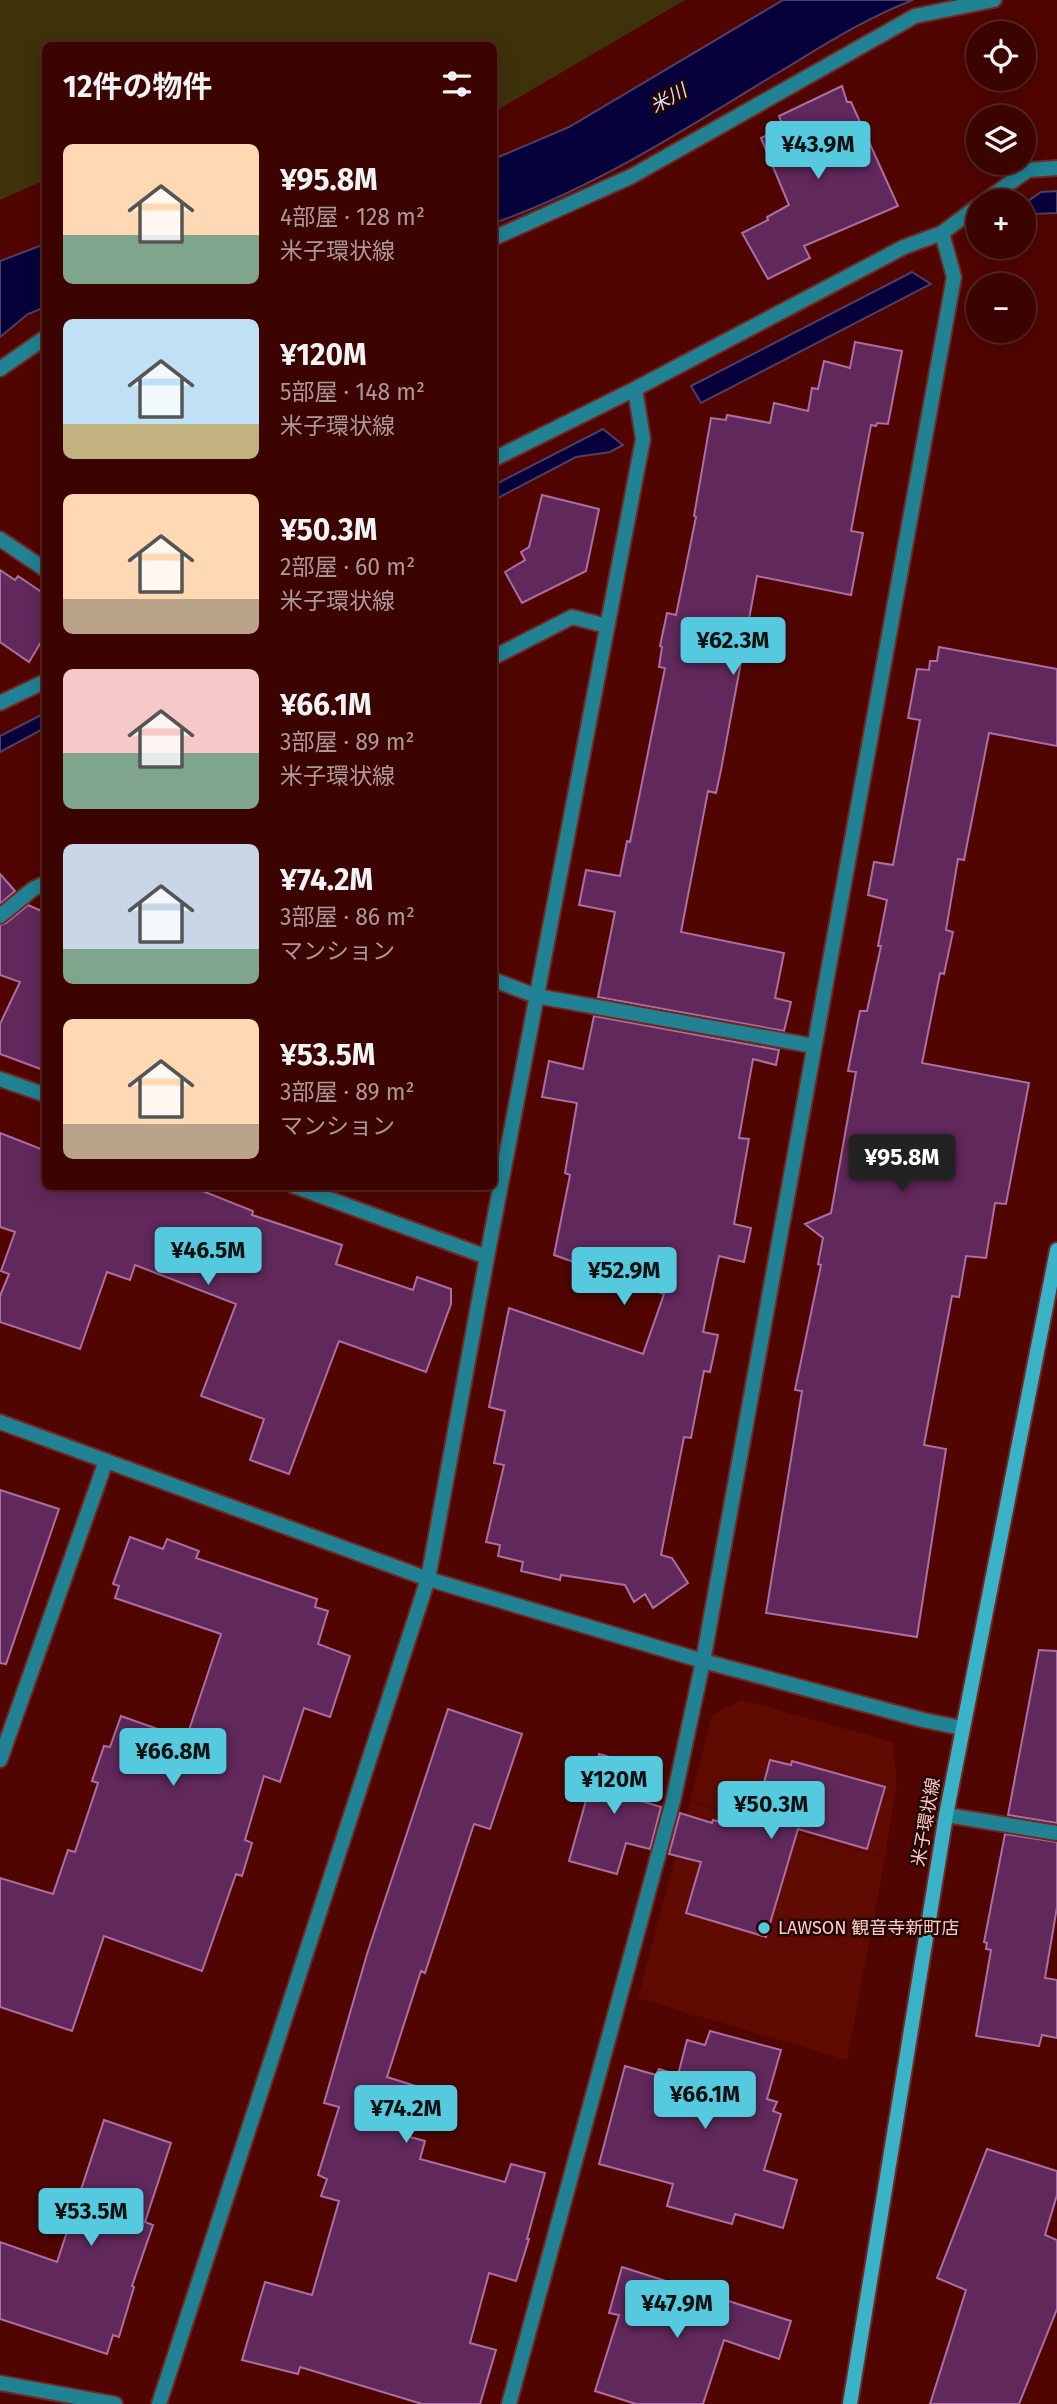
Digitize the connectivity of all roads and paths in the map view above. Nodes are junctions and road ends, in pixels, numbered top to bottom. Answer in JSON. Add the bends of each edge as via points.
{"nodes":[{"id":1,"x":994,"y":0,"type":"edge"},
{"id":2,"x":1057,"y":168,"type":"edge"},
{"id":3,"x":1002,"y":189,"type":"edge"},
{"id":4,"x":966,"y":215,"type":"edge"},
{"id":5,"x":942,"y":233,"type":"junction"},
{"id":6,"x":497,"y":237,"type":"edge"},
{"id":7,"x":42,"y":340,"type":"edge"},
{"id":8,"x":0,"y":369,"type":"edge"},
{"id":9,"x":635,"y":389,"type":"junction"},
{"id":10,"x":497,"y":458,"type":"edge"},
{"id":11,"x":0,"y":539,"type":"edge"},
{"id":12,"x":42,"y":567,"type":"edge"},
{"id":13,"x":607,"y":626,"type":"junction"},
{"id":14,"x":497,"y":655,"type":"edge"},
{"id":15,"x":42,"y":683,"type":"edge"},
{"id":16,"x":0,"y":704,"type":"edge"},
{"id":17,"x":42,"y":885,"type":"edge"},
{"id":18,"x":0,"y":916,"type":"edge"},
{"id":19,"x":497,"y":981,"type":"edge"},
{"id":20,"x":536,"y":996,"type":"junction"},
{"id":21,"x":814,"y":1046,"type":"junction"},
{"id":22,"x":0,"y":1079,"type":"edge"},
{"id":23,"x":42,"y":1094,"type":"edge"},
{"id":24,"x":306,"y":1190,"type":"edge"},
{"id":25,"x":1057,"y":1250,"type":"edge"},
{"id":26,"x":487,"y":1257,"type":"junction"},
{"id":27,"x":0,"y":1422,"type":"edge"},
{"id":28,"x":106,"y":1461,"type":"junction"},
{"id":29,"x":428,"y":1579,"type":"junction"},
{"id":30,"x":702,"y":1661,"type":"junction"},
{"id":31,"x":962,"y":1728,"type":"junction"},
{"id":32,"x":0,"y":1760,"type":"edge"},
{"id":33,"x":946,"y":1815,"type":"junction"},
{"id":34,"x":1057,"y":1833,"type":"edge"},
{"id":35,"x":0,"y":2383,"type":"edge"},
{"id":36,"x":115,"y":2404,"type":"edge"},
{"id":37,"x":159,"y":2404,"type":"edge"},
{"id":38,"x":509,"y":2404,"type":"edge"},
{"id":39,"x":850,"y":2404,"type":"edge"}],
"edges":[{"from":1,"to":6,"type":"street","via":[[915,16],[632,176]]},
{"from":2,"to":3,"type":"street","via":[[1028,170]]},
{"from":4,"to":5,"type":"street"},
{"from":5,"to":9,"type":"street","via":[[904,247]]},
{"from":5,"to":21,"type":"street","via":[[954,277]]},
{"from":7,"to":8,"type":"street"},
{"from":9,"to":10,"type":"street"},
{"from":9,"to":13,"type":"street","via":[[643,439]]},
{"from":11,"to":12,"type":"street"},
{"from":13,"to":14,"type":"street","via":[[572,617]]},
{"from":13,"to":20,"type":"street"},
{"from":15,"to":16,"type":"street"},
{"from":17,"to":18,"type":"street"},
{"from":19,"to":20,"type":"street"},
{"from":20,"to":21,"type":"street"},
{"from":20,"to":26,"type":"street"},
{"from":21,"to":30,"type":"street"},
{"from":22,"to":23,"type":"street"},
{"from":24,"to":26,"type":"street"},
{"from":25,"to":31,"type":"main road","name":"米子環状線"},
{"from":26,"to":29,"type":"street"},
{"from":27,"to":28,"type":"street"},
{"from":28,"to":29,"type":"street"},
{"from":28,"to":32,"type":"street"},
{"from":29,"to":30,"type":"street"},
{"from":29,"to":37,"type":"street"},
{"from":30,"to":31,"type":"street"},
{"from":30,"to":38,"type":"street","via":[[673,1801]]},
{"from":31,"to":33,"type":"main road","name":"米子環状線"},
{"from":33,"to":34,"type":"street"},
{"from":33,"to":39,"type":"main road","name":"米子環状線"},
{"from":35,"to":36,"type":"street"}]}
